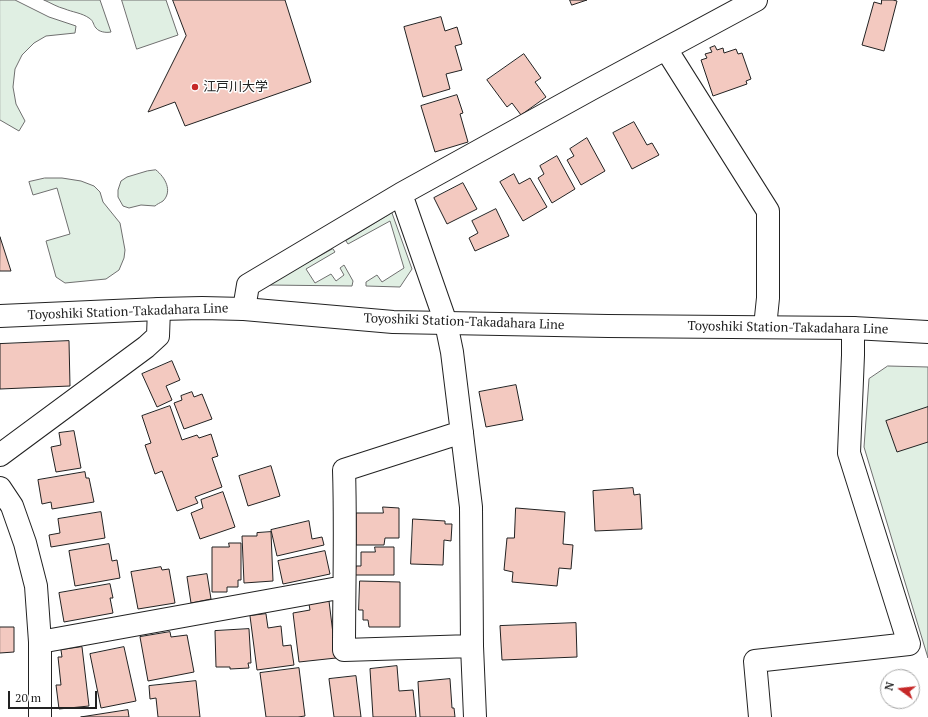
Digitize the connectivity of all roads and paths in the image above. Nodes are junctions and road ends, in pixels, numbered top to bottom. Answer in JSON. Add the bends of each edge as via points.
{"nodes":[{"id":1,"x":756,"y":0,"type":"edge"},
{"id":2,"x":666,"y":49,"type":"junction"},
{"id":3,"x":401,"y":194,"type":"junction"},
{"id":4,"x":159,"y":309,"type":"junction"},
{"id":5,"x":244,"y":309,"type":"junction"},
{"id":6,"x":0,"y":316,"type":"edge"},
{"id":7,"x":446,"y":323,"type":"junction"},
{"id":8,"x":765,"y":327,"type":"junction"},
{"id":9,"x":853,"y":328,"type":"junction"},
{"id":10,"x":928,"y":332,"type":"edge"},
{"id":11,"x":462,"y":432,"type":"junction"},
{"id":12,"x":0,"y":455,"type":"edge"},
{"id":13,"x":0,"y":488,"type":"edge"},
{"id":14,"x":344,"y":587,"type":"junction"},
{"id":15,"x":40,"y":642,"type":"junction"},
{"id":16,"x":472,"y":646,"type":"junction"},
{"id":17,"x":40,"y":717,"type":"edge"},
{"id":18,"x":476,"y":717,"type":"edge"},
{"id":19,"x":760,"y":717,"type":"edge"}],
"edges":[{"from":1,"to":2,"type":"street"},
{"from":2,"to":3,"type":"street"},
{"from":2,"to":8,"type":"street","via":[[768,211],[768,298]]},
{"from":3,"to":5,"type":"street","via":[[248,285]]},
{"from":3,"to":7,"type":"street"},
{"from":4,"to":5,"type":"street","name":"Toyoshiki Station-Takadahara Line"},
{"from":4,"to":6,"type":"street","name":"Toyoshiki Station-Takadahara Line"},
{"from":4,"to":12,"type":"street","via":[[158,336]]},
{"from":5,"to":7,"type":"street","name":"Toyoshiki Station-Takadahara Line","via":[[393,322]]},
{"from":7,"to":8,"type":"street","name":"Toyoshiki Station-Takadahara Line"},
{"from":7,"to":11,"type":"street"},
{"from":8,"to":9,"type":"street","name":"Toyoshiki Station-Takadahara Line"},
{"from":9,"to":10,"type":"street","name":"Toyoshiki Station-Takadahara Line"},
{"from":9,"to":19,"type":"street","via":[[849,453],[909,644],[755,661]]},
{"from":11,"to":14,"type":"street","via":[[344,470]]},
{"from":11,"to":16,"type":"street","via":[[471,507]]},
{"from":13,"to":15,"type":"street","via":[[12,506],[25,543],[36,586]]},
{"from":14,"to":15,"type":"street"},
{"from":14,"to":16,"type":"street","via":[[344,650]]},
{"from":15,"to":17,"type":"street"},
{"from":16,"to":18,"type":"street"}]}
